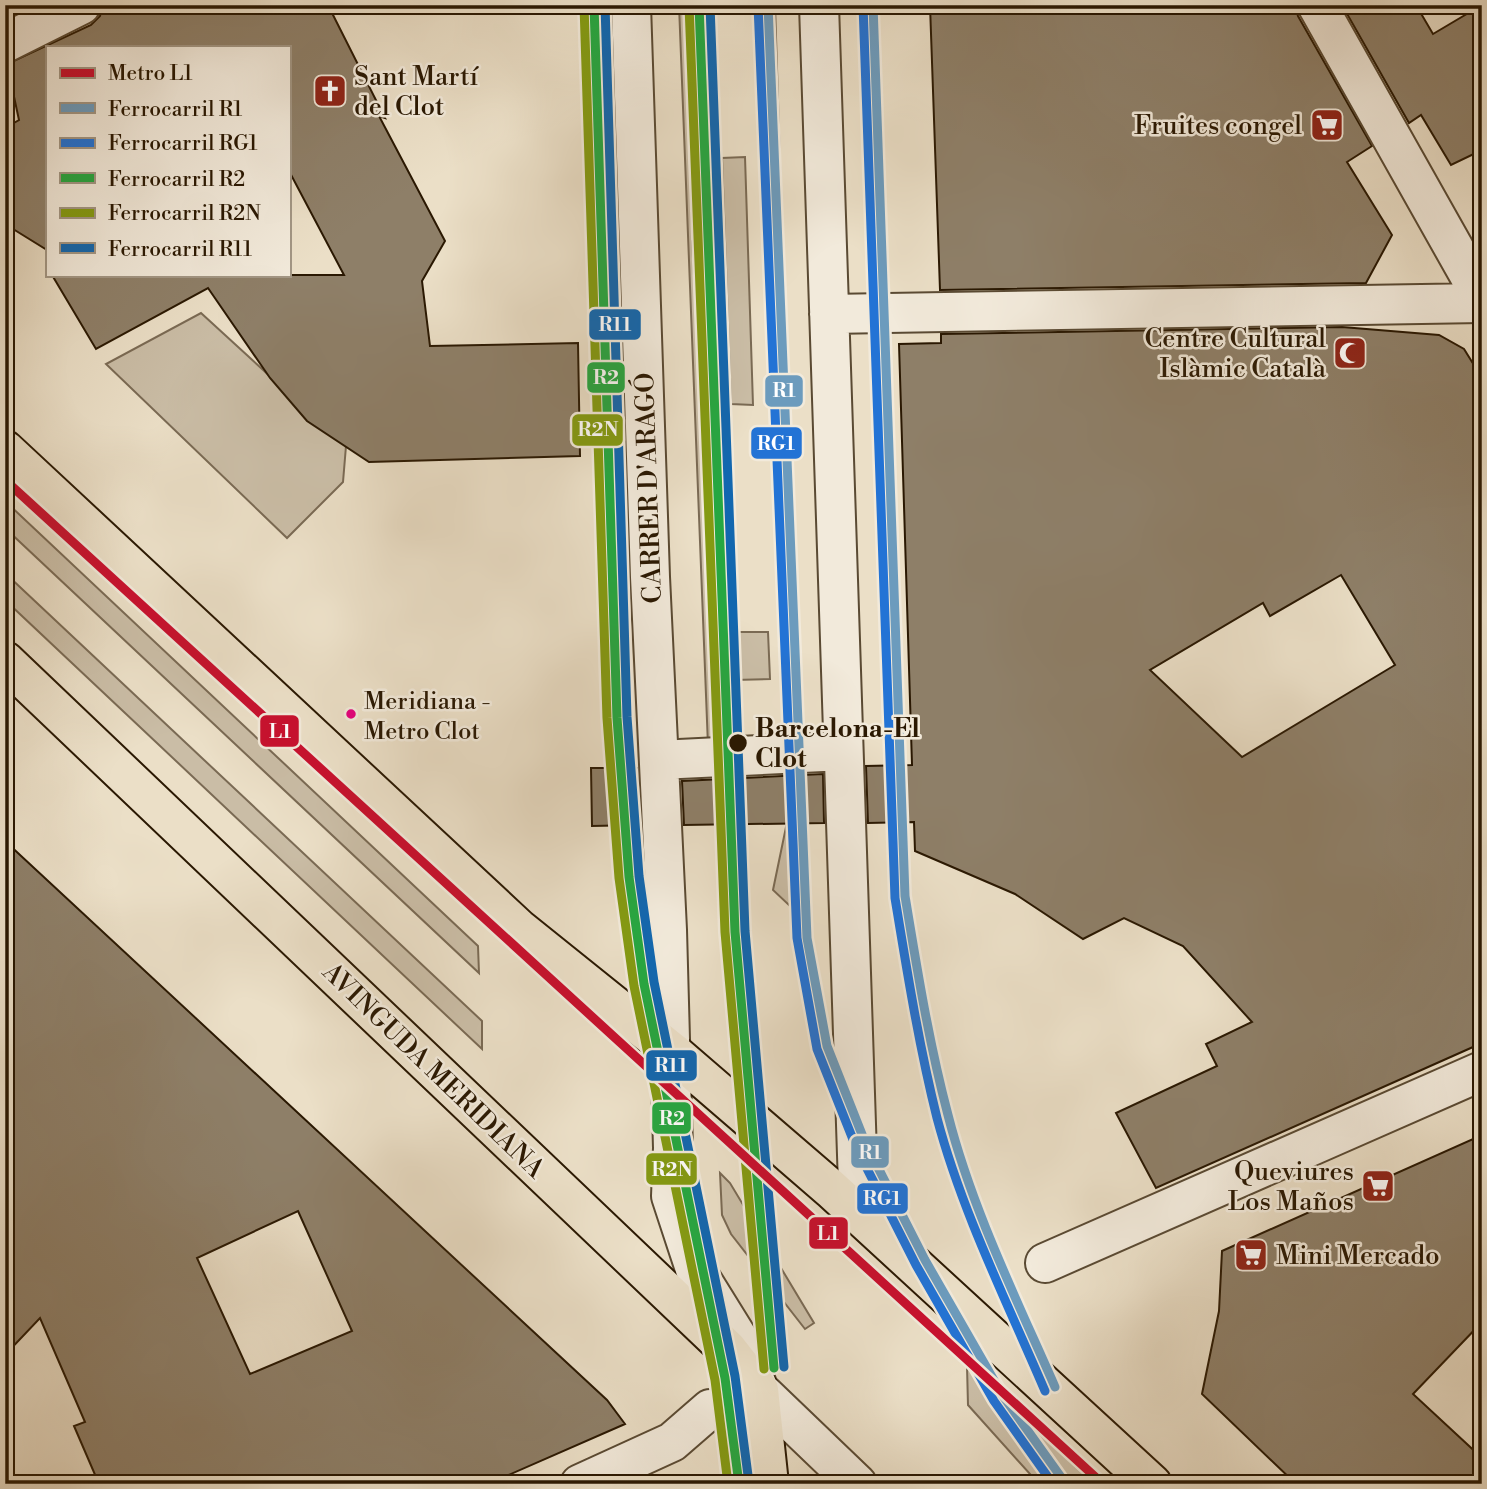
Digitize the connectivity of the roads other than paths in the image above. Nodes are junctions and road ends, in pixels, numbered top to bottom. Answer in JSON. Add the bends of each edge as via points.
{"nodes":[{"id":1,"x":81,"y":5,"type":"edge"},
{"id":2,"x":631,"y":5,"type":"edge"},
{"id":3,"x":819,"y":5,"type":"edge"},
{"id":4,"x":1317,"y":5,"type":"edge"},
{"id":5,"x":5,"y":43,"type":"edge"},
{"id":6,"x":1482,"y":300,"type":"edge"},
{"id":7,"x":829,"y":314,"type":"junction"},
{"id":8,"x":5,"y":450,"type":"edge"},
{"id":9,"x":5,"y":662,"type":"edge"},
{"id":10,"x":843,"y":751,"type":"junction"},
{"id":11,"x":659,"y":760,"type":"junction"},
{"id":12,"x":671,"y":1051,"type":"junction"},
{"id":13,"x":1482,"y":1071,"type":"edge"},
{"id":14,"x":859,"y":1215,"type":"junction"},
{"id":15,"x":1045,"y":1263,"type":"dead end"},
{"id":16,"x":759,"y":1390,"type":"junction"},
{"id":17,"x":710,"y":1409,"type":"dead end"},
{"id":18,"x":580,"y":1484,"type":"edge"},
{"id":19,"x":769,"y":1484,"type":"edge"},
{"id":20,"x":857,"y":1484,"type":"edge"},
{"id":21,"x":1152,"y":1484,"type":"edge"}],
"edges":[{"from":1,"to":5,"type":"street"},
{"from":2,"to":11,"type":"street","name":"CARRER D'ARAGÓ"},
{"from":3,"to":7,"type":"street"},
{"from":4,"to":6,"type":"street"},
{"from":6,"to":7,"type":"street"},
{"from":7,"to":10,"type":"street"},
{"from":8,"to":12,"type":"main road","via":[[508,918]]},
{"from":9,"to":16,"type":"main road","name":"AVINGUDA MERIDIANA","via":[[727,1349]]},
{"from":10,"to":11,"type":"street"},
{"from":10,"to":14,"type":"street"},
{"from":11,"to":12,"type":"street","name":"CARRER D'ARAGÓ"},
{"from":12,"to":14,"type":"main road"},
{"from":12,"to":16,"type":"street","name":"CARRER D'ARAGÓ","via":[[671,1196],[695,1269],[741,1343]]},
{"from":13,"to":15,"type":"street"},
{"from":14,"to":21,"type":"main road"},
{"from":16,"to":19,"type":"main road","name":"CARRER D'ARAGÓ"},
{"from":16,"to":20,"type":"street","name":"AVINGUDA MERIDIANA"},
{"from":17,"to":18,"type":"street","via":[[672,1442]]}]}
